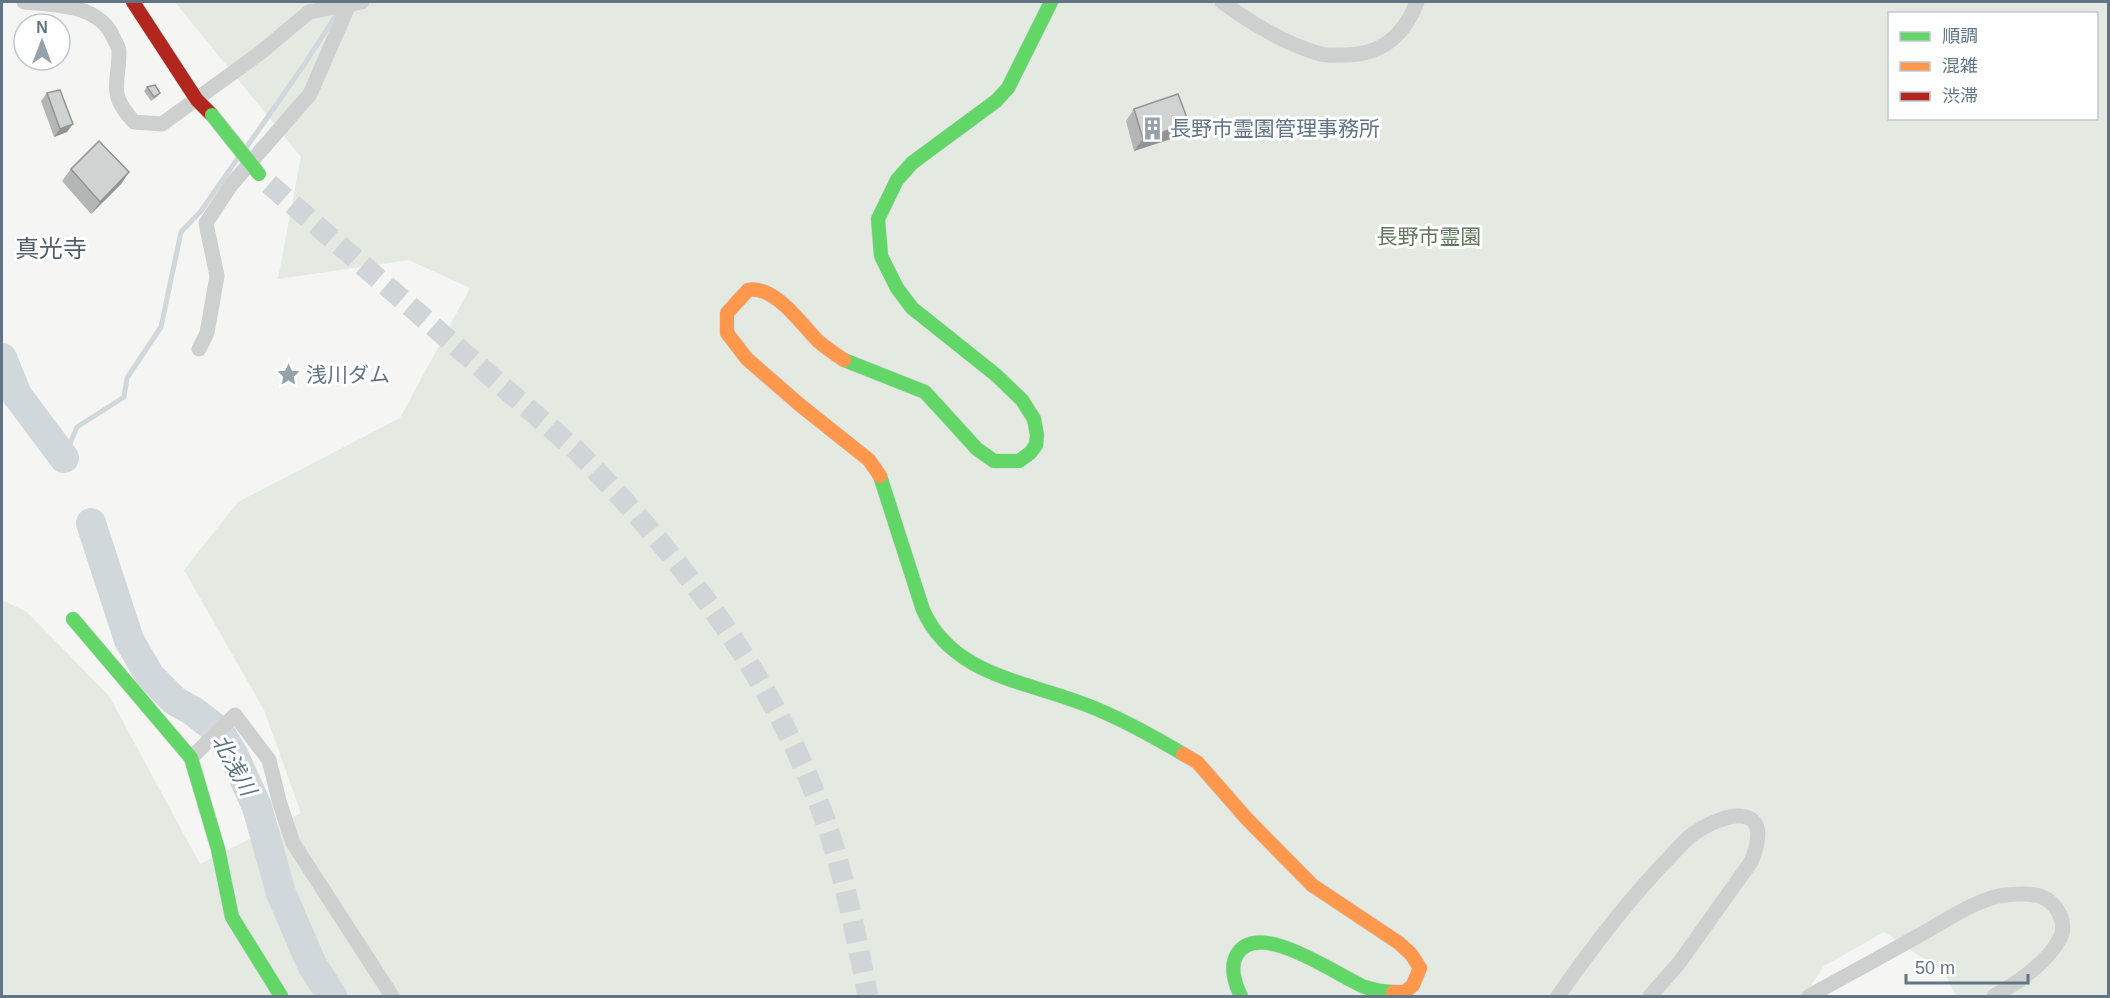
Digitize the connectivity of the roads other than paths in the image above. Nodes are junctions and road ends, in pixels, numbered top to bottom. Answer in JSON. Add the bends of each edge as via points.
{"nodes":[{"id":1,"x":24,"y":2,"type":"edge"},
{"id":2,"x":133,"y":2,"type":"edge"},
{"id":3,"x":350,"y":2,"type":"edge"},
{"id":4,"x":362,"y":2,"type":"edge"},
{"id":5,"x":1051,"y":2,"type":"edge"},
{"id":6,"x":1222,"y":2,"type":"edge"},
{"id":7,"x":1417,"y":2,"type":"edge"},
{"id":8,"x":197,"y":100,"type":"junction"},
{"id":9,"x":269,"y":184,"type":"tunnel mouth"},
{"id":10,"x":200,"y":349,"type":"dead end"},
{"id":11,"x":73,"y":619,"type":"dead end"},
{"id":12,"x":191,"y":758,"type":"junction"},
{"id":13,"x":281,"y":996,"type":"edge"},
{"id":14,"x":392,"y":996,"type":"edge"},
{"id":15,"x":1241,"y":996,"type":"edge"},
{"id":16,"x":1558,"y":996,"type":"edge"},
{"id":17,"x":1650,"y":996,"type":"edge"},
{"id":18,"x":1809,"y":996,"type":"edge"},
{"id":19,"x":1994,"y":996,"type":"edge"}],
"edges":[{"from":1,"to":8,"type":"street","via":[[86,11],[110,29],[119,49],[115,85],[120,106],[134,122],[162,124]]},
{"from":2,"to":8,"type":"street"},
{"from":3,"to":10,"type":"street","via":[[310,94],[231,185],[206,223],[216,276],[207,333]]},
{"from":4,"to":8,"type":"street","bridge":true,"via":[[309,12]]},
{"from":5,"to":15,"type":"street","via":[[1008,88],[912,163],[897,180],[878,219],[881,256],[912,308],[1022,400],[1034,419],[1037,435],[1030,453],[1019,461],[994,461],[977,449],[925,393],[834,354],[781,302],[764,291],[748,290],[727,313],[727,333],[747,359],[858,450],[874,468],[886,491],[931,628],[963,659],[1085,704],[1136,727],[1197,762],[1312,885],[1399,943],[1420,968],[1410,990],[1377,990],[1287,948],[1263,942],[1241,949],[1235,957],[1235,978]]},
{"from":6,"to":7,"type":"street","via":[[1290,43],[1323,55],[1361,55],[1373,50],[1397,36]]},
{"from":8,"to":9,"type":"street","bridge":true},
{"from":11,"to":12,"type":"street"},
{"from":12,"to":13,"type":"street","via":[[218,849],[232,917]]},
{"from":12,"to":14,"type":"street","via":[[235,715],[269,760],[293,843]]},
{"from":16,"to":17,"type":"street","via":[[1653,874],[1690,835],[1727,817],[1748,817],[1756,823],[1759,833],[1751,862],[1679,963]]},
{"from":18,"to":19,"type":"street","via":[[1967,909],[1999,896],[2040,896],[2058,910],[2061,939],[2034,969]]}]}
